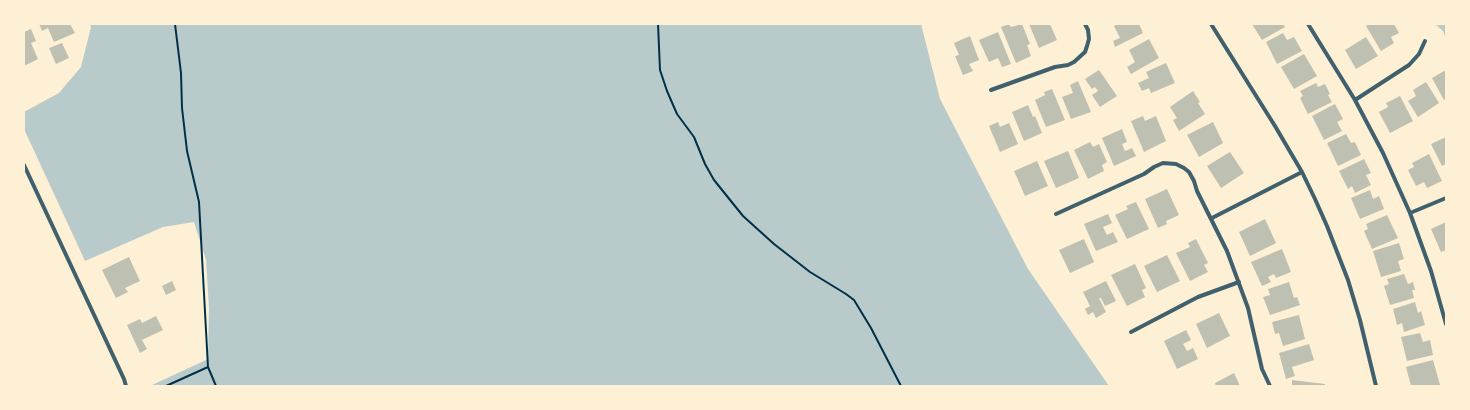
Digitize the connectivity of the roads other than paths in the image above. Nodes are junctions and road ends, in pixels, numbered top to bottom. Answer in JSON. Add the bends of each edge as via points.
{"nodes":[{"id":1,"x":1085,"y":24,"type":"edge"},
{"id":2,"x":1211,"y":24,"type":"edge"},
{"id":3,"x":1308,"y":24,"type":"edge"},
{"id":4,"x":1426,"y":41,"type":"dead end"},
{"id":5,"x":991,"y":90,"type":"dead end"},
{"id":6,"x":1356,"y":100,"type":"junction"},
{"id":7,"x":24,"y":165,"type":"edge"},
{"id":8,"x":1302,"y":172,"type":"junction"},
{"id":9,"x":1446,"y":198,"type":"edge"},
{"id":10,"x":1410,"y":213,"type":"junction"},
{"id":11,"x":1056,"y":214,"type":"dead end"},
{"id":12,"x":1212,"y":218,"type":"junction"},
{"id":13,"x":1239,"y":282,"type":"junction"},
{"id":14,"x":1446,"y":324,"type":"edge"},
{"id":15,"x":1131,"y":332,"type":"dead end"},
{"id":16,"x":126,"y":386,"type":"edge"},
{"id":17,"x":1270,"y":386,"type":"edge"},
{"id":18,"x":1376,"y":386,"type":"edge"}],
"edges":[{"from":1,"to":5,"type":"street","via":[[1089,38],[1087,46],[1085,52],[1074,62]]},
{"from":2,"to":8,"type":"street"},
{"from":3,"to":6,"type":"street"},
{"from":4,"to":6,"type":"street","via":[[1409,65]]},
{"from":6,"to":10,"type":"street"},
{"from":7,"to":16,"type":"street"},
{"from":8,"to":12,"type":"street"},
{"from":8,"to":18,"type":"street","via":[[1348,280]]},
{"from":9,"to":10,"type":"street"},
{"from":10,"to":14,"type":"street","via":[[1431,271]]},
{"from":11,"to":12,"type":"street","via":[[1144,174],[1154,166],[1169,163],[1189,172]]},
{"from":12,"to":13,"type":"street"},
{"from":13,"to":15,"type":"street","via":[[1198,297]]},
{"from":13,"to":17,"type":"street","via":[[1248,308],[1262,369]]}]}
